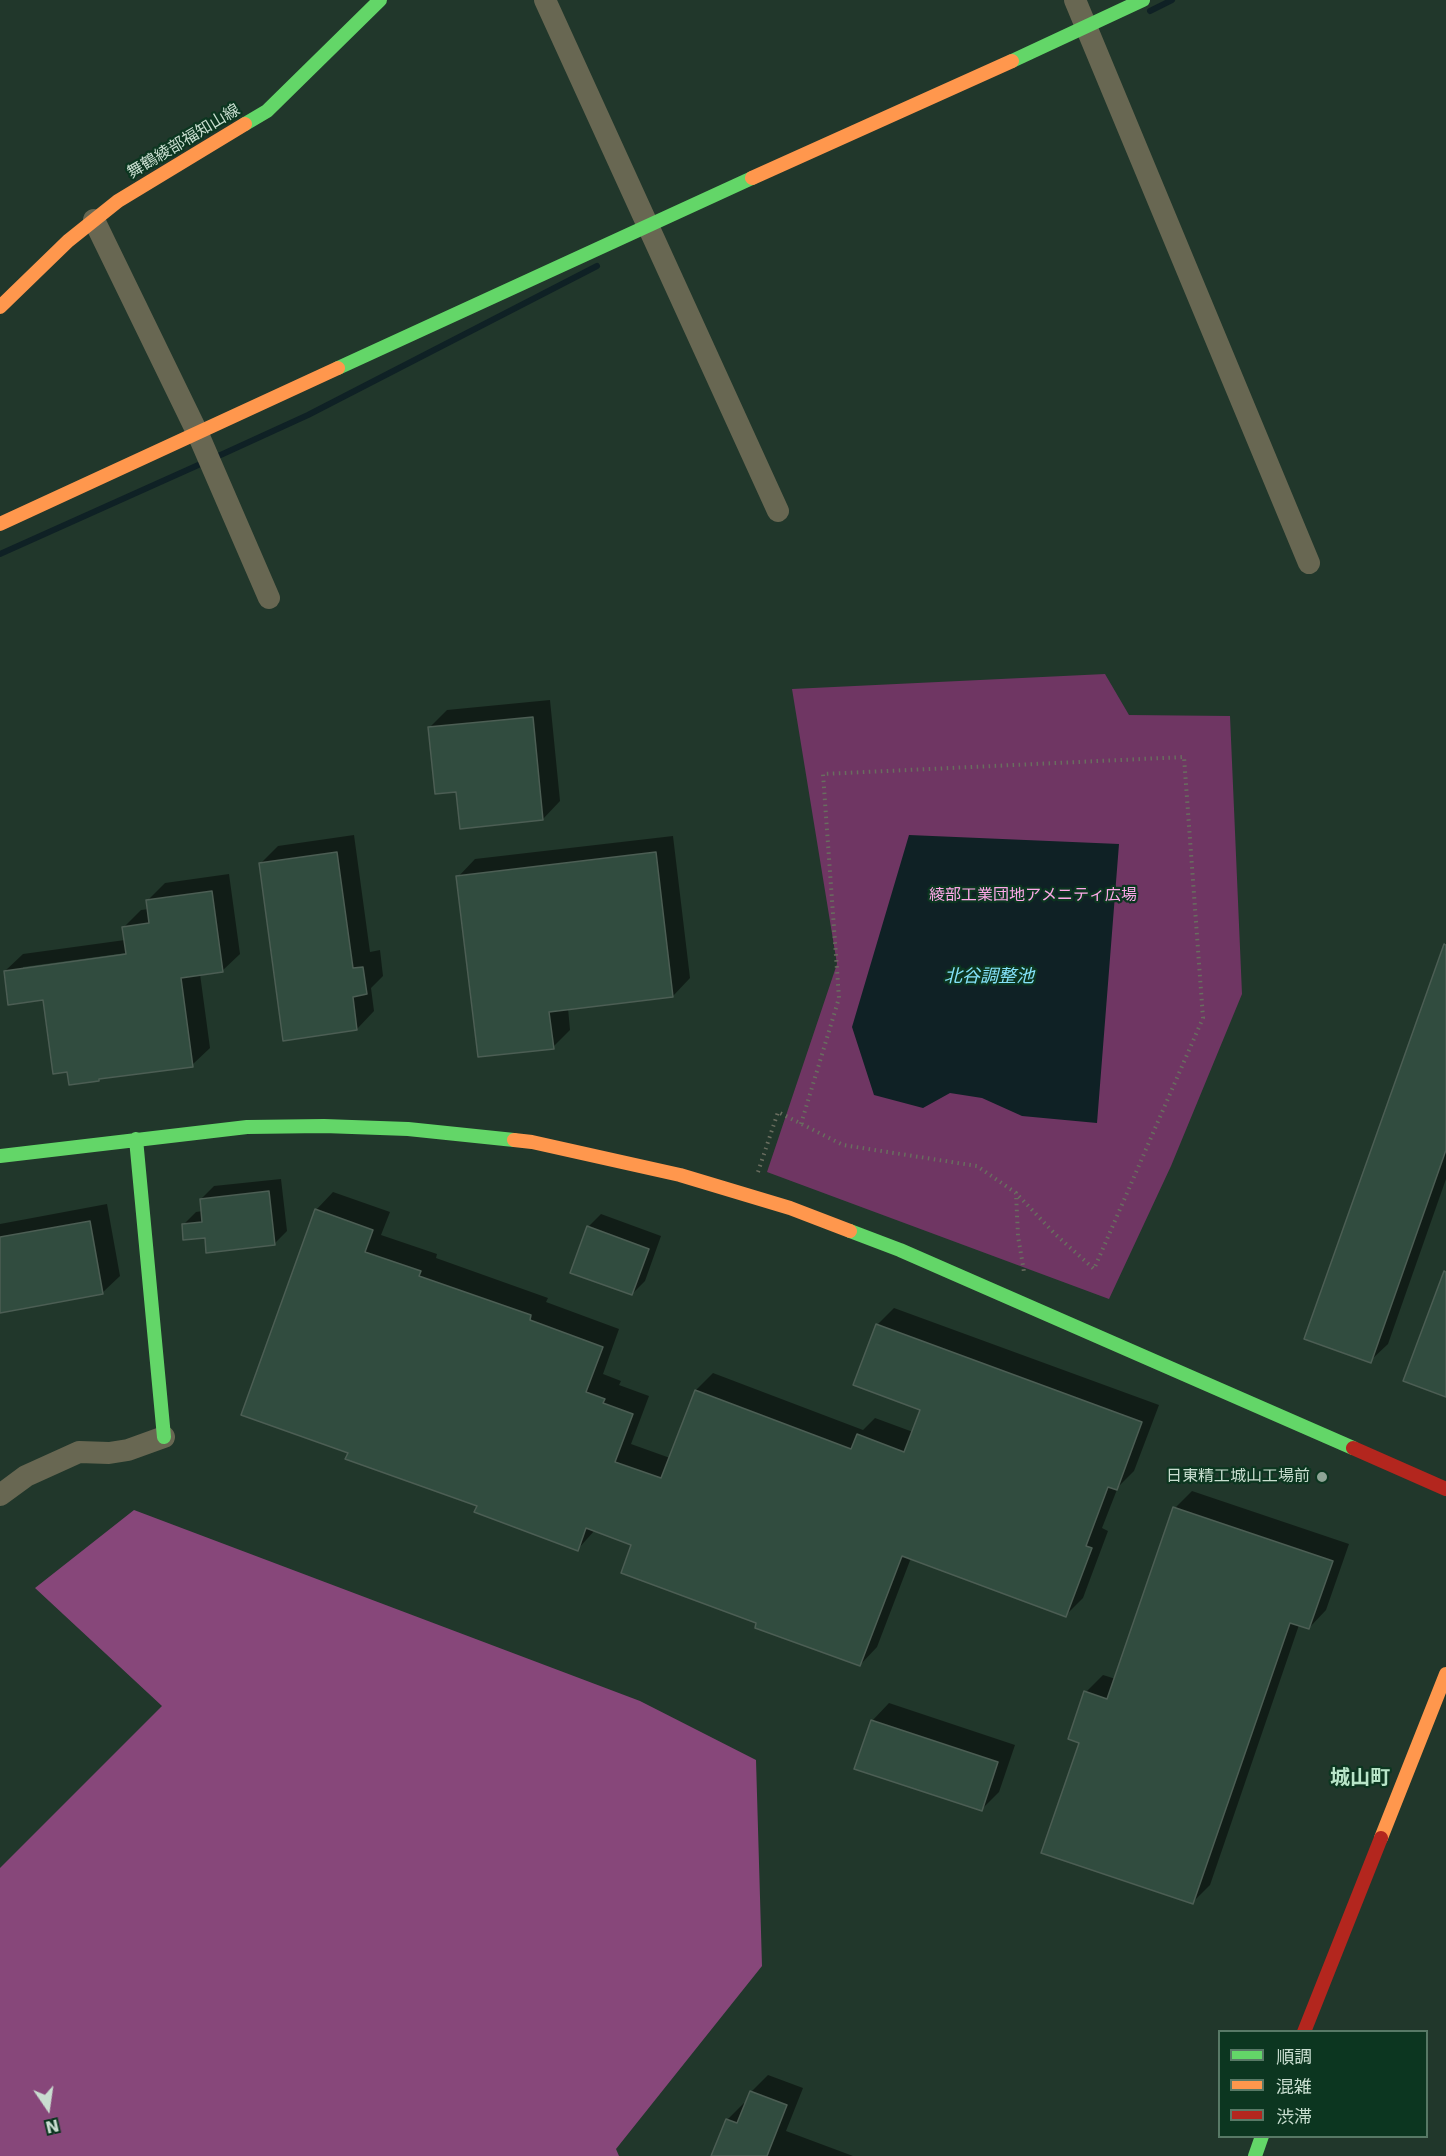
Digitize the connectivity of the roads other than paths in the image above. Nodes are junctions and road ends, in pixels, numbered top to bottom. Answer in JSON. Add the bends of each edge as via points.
{"nodes":[{"id":1,"x":380,"y":0,"type":"edge"},
{"id":2,"x":545,"y":0,"type":"edge"},
{"id":3,"x":1075,"y":0,"type":"edge"},
{"id":4,"x":1143,"y":0,"type":"edge"},
{"id":5,"x":1087,"y":27,"type":"junction"},
{"id":6,"x":94,"y":220,"type":"junction"},
{"id":7,"x":648,"y":225,"type":"junction"},
{"id":8,"x":0,"y":307,"type":"edge"},
{"id":9,"x":198,"y":434,"type":"junction"},
{"id":10,"x":778,"y":512,"type":"dead end"},
{"id":11,"x":0,"y":524,"type":"edge"},
{"id":12,"x":1309,"y":563,"type":"dead end"},
{"id":13,"x":269,"y":598,"type":"dead end"},
{"id":14,"x":136,"y":1139,"type":"junction"},
{"id":15,"x":0,"y":1156,"type":"edge"},
{"id":16,"x":164,"y":1437,"type":"joint"},
{"id":17,"x":1446,"y":1489,"type":"edge"},
{"id":18,"x":0,"y":1496,"type":"edge"},
{"id":19,"x":1446,"y":1674,"type":"edge"},
{"id":20,"x":1304,"y":2030,"type":"edge"},
{"id":21,"x":1261,"y":2138,"type":"edge"},
{"id":22,"x":1255,"y":2156,"type":"edge"}],
"edges":[{"from":1,"to":6,"type":"street","name":"舞鶴綾部福知山線","via":[[267,111],[118,201]]},
{"from":2,"to":7,"type":"street"},
{"from":3,"to":5,"type":"street"},
{"from":4,"to":5,"type":"street"},
{"from":5,"to":7,"type":"street"},
{"from":5,"to":12,"type":"street"},
{"from":6,"to":8,"type":"street","name":"舞鶴綾部福知山線"},
{"from":6,"to":9,"type":"street"},
{"from":7,"to":9,"type":"street"},
{"from":7,"to":10,"type":"street"},
{"from":9,"to":11,"type":"street"},
{"from":9,"to":13,"type":"street"},
{"from":14,"to":15,"type":"street"},
{"from":14,"to":16,"type":"street"},
{"from":14,"to":17,"type":"street","via":[[247,1127],[408,1129],[532,1142],[680,1175],[790,1208],[900,1250]]},
{"from":16,"to":18,"type":"street","via":[[128,1450],[79,1452],[26,1476]]},
{"from":19,"to":20,"type":"street"},
{"from":21,"to":22,"type":"street"}]}
